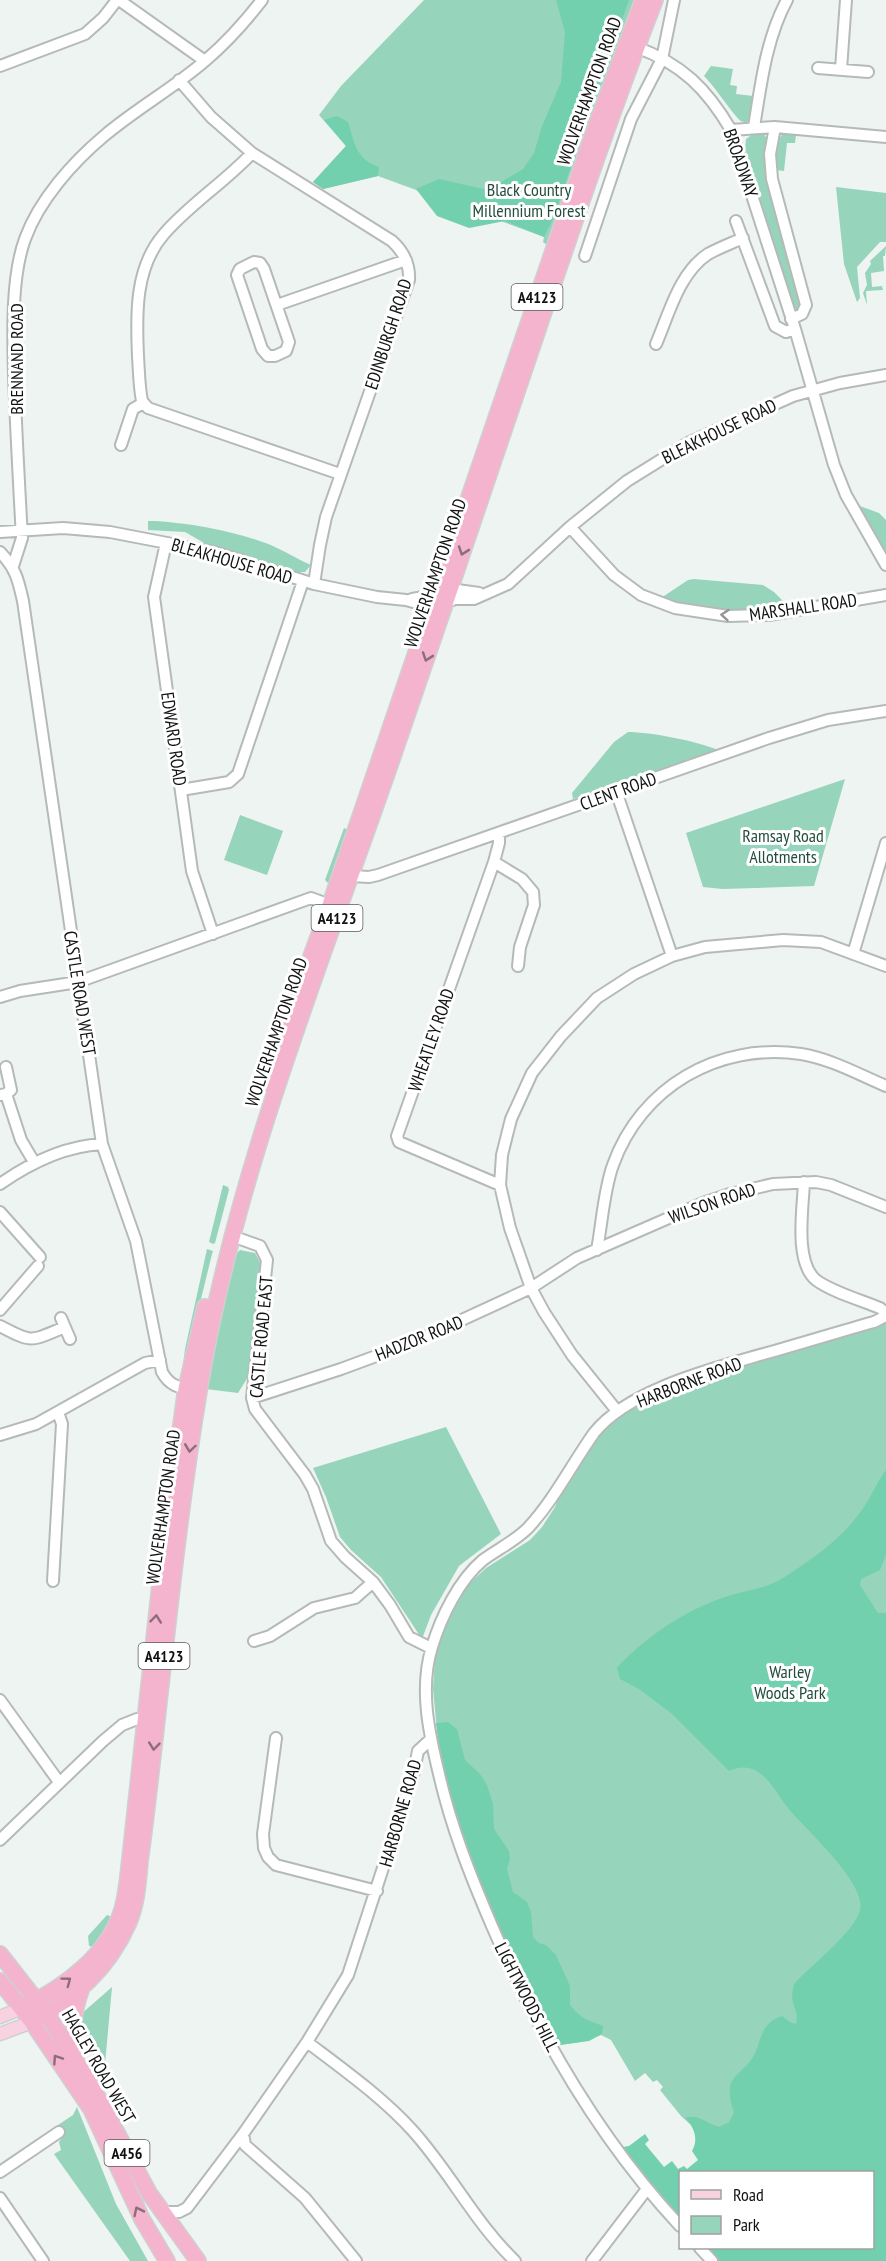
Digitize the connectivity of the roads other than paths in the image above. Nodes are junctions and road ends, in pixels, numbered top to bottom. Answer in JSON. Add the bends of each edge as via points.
{"nodes":[{"id":1,"x":118,"y":0,"type":"edge"},
{"id":2,"x":262,"y":0,"type":"edge"},
{"id":3,"x":643,"y":0,"type":"edge"},
{"id":4,"x":655,"y":0,"type":"edge"},
{"id":5,"x":674,"y":0,"type":"edge"},
{"id":6,"x":787,"y":0,"type":"edge"},
{"id":7,"x":839,"y":0,"type":"edge"},
{"id":8,"x":846,"y":0,"type":"edge"},
{"id":9,"x":631,"y":46,"type":"junction"},
{"id":10,"x":662,"y":59,"type":"junction"},
{"id":11,"x":205,"y":61,"type":"junction"},
{"id":12,"x":0,"y":66,"type":"edge"},
{"id":13,"x":818,"y":68,"type":"dead end"},
{"id":14,"x":841,"y":69,"type":"junction"},
{"id":15,"x":868,"y":72,"type":"dead end"},
{"id":16,"x":179,"y":80,"type":"junction"},
{"id":17,"x":754,"y":127,"type":"junction"},
{"id":18,"x":775,"y":127,"type":"junction"},
{"id":19,"x":731,"y":130,"type":"junction"},
{"id":20,"x":886,"y":137,"type":"edge"},
{"id":21,"x":252,"y":153,"type":"junction"},
{"id":22,"x":736,"y":221,"type":"dead end"},
{"id":23,"x":743,"y":238,"type":"junction"},
{"id":24,"x":585,"y":256,"type":"dead end"},
{"id":25,"x":406,"y":260,"type":"junction"},
{"id":26,"x":277,"y":305,"type":"junction"},
{"id":27,"x":0,"y":320,"type":"edge"},
{"id":28,"x":13,"y":320,"type":"junction"},
{"id":29,"x":793,"y":324,"type":"junction"},
{"id":30,"x":656,"y":344,"type":"dead end"},
{"id":31,"x":886,"y":375,"type":"edge"},
{"id":32,"x":812,"y":390,"type":"junction"},
{"id":33,"x":143,"y":403,"type":"junction"},
{"id":34,"x":121,"y":445,"type":"dead end"},
{"id":35,"x":340,"y":474,"type":"junction"},
{"id":36,"x":570,"y":527,"type":"junction"},
{"id":37,"x":22,"y":531,"type":"junction"},
{"id":38,"x":0,"y":532,"type":"edge"},
{"id":39,"x":166,"y":543,"type":"junction"},
{"id":40,"x":0,"y":552,"type":"edge"},
{"id":41,"x":886,"y":565,"type":"edge"},
{"id":42,"x":13,"y":566,"type":"junction"},
{"id":43,"x":309,"y":583,"type":"junction"},
{"id":44,"x":886,"y":595,"type":"edge"},
{"id":45,"x":441,"y":598,"type":"junction"},
{"id":46,"x":886,"y":711,"type":"edge"},
{"id":47,"x":181,"y":790,"type":"junction"},
{"id":48,"x":616,"y":791,"type":"junction"},
{"id":49,"x":499,"y":833,"type":"junction"},
{"id":50,"x":886,"y":843,"type":"edge"},
{"id":51,"x":494,"y":862,"type":"junction"},
{"id":52,"x":352,"y":876,"type":"junction"},
{"id":53,"x":330,"y":905,"type":"junction"},
{"id":54,"x":213,"y":934,"type":"junction"},
{"id":55,"x":853,"y":954,"type":"junction"},
{"id":56,"x":672,"y":956,"type":"junction"},
{"id":57,"x":518,"y":966,"type":"dead end"},
{"id":58,"x":886,"y":966,"type":"edge"},
{"id":59,"x":78,"y":982,"type":"junction"},
{"id":60,"x":0,"y":997,"type":"edge"},
{"id":61,"x":6,"y":1067,"type":"dead end"},
{"id":62,"x":886,"y":1086,"type":"edge"},
{"id":63,"x":3,"y":1095,"type":"edge"},
{"id":64,"x":102,"y":1144,"type":"junction"},
{"id":65,"x":34,"y":1162,"type":"junction"},
{"id":66,"x":804,"y":1182,"type":"junction"},
{"id":67,"x":0,"y":1184,"type":"edge"},
{"id":68,"x":500,"y":1185,"type":"junction"},
{"id":69,"x":886,"y":1207,"type":"edge"},
{"id":70,"x":0,"y":1212,"type":"edge"},
{"id":71,"x":228,"y":1235,"type":"junction"},
{"id":72,"x":597,"y":1250,"type":"junction"},
{"id":73,"x":577,"y":1258,"type":"joint"},
{"id":74,"x":531,"y":1288,"type":"junction"},
{"id":75,"x":0,"y":1310,"type":"edge"},
{"id":76,"x":886,"y":1314,"type":"edge"},
{"id":77,"x":0,"y":1326,"type":"edge"},
{"id":78,"x":70,"y":1339,"type":"dead end"},
{"id":79,"x":159,"y":1360,"type":"junction"},
{"id":80,"x":192,"y":1389,"type":"junction"},
{"id":81,"x":252,"y":1398,"type":"junction"},
{"id":82,"x":617,"y":1411,"type":"junction"},
{"id":83,"x":58,"y":1412,"type":"junction"},
{"id":84,"x":0,"y":1435,"type":"edge"},
{"id":85,"x":53,"y":1581,"type":"dead end"},
{"id":86,"x":373,"y":1582,"type":"junction"},
{"id":87,"x":254,"y":1641,"type":"dead end"},
{"id":88,"x":431,"y":1648,"type":"junction"},
{"id":89,"x":0,"y":1700,"type":"edge"},
{"id":90,"x":151,"y":1720,"type":"junction"},
{"id":91,"x":276,"y":1737,"type":"dead end"},
{"id":92,"x":431,"y":1739,"type":"junction"},
{"id":93,"x":59,"y":1782,"type":"junction"},
{"id":94,"x":0,"y":1840,"type":"edge"},
{"id":95,"x":377,"y":1891,"type":"junction"},
{"id":96,"x":0,"y":1954,"type":"edge"},
{"id":97,"x":0,"y":1981,"type":"edge"},
{"id":98,"x":81,"y":1990,"type":"junction"},
{"id":99,"x":38,"y":2001,"type":"junction"},
{"id":100,"x":22,"y":2008,"type":"junction"},
{"id":101,"x":47,"y":2014,"type":"junction"},
{"id":102,"x":0,"y":2017,"type":"edge"},
{"id":103,"x":33,"y":2022,"type":"junction"},
{"id":104,"x":0,"y":2034,"type":"edge"},
{"id":105,"x":307,"y":2042,"type":"junction"},
{"id":106,"x":75,"y":2059,"type":"junction"},
{"id":107,"x":59,"y":2132,"type":"dead end"},
{"id":108,"x":243,"y":2134,"type":"junction"},
{"id":109,"x":0,"y":2172,"type":"edge"},
{"id":110,"x":647,"y":2189,"type":"junction"},
{"id":111,"x":0,"y":2198,"type":"edge"},
{"id":112,"x":163,"y":2212,"type":"junction"},
{"id":113,"x":679,"y":2224,"type":"edge"},
{"id":114,"x":702,"y":2249,"type":"edge"},
{"id":115,"x":188,"y":2260,"type":"edge"},
{"id":116,"x":43,"y":2261,"type":"edge"},
{"id":117,"x":168,"y":2261,"type":"edge"},
{"id":118,"x":356,"y":2261,"type":"edge"},
{"id":119,"x":515,"y":2261,"type":"edge"},
{"id":120,"x":592,"y":2261,"type":"edge"},
{"id":121,"x":712,"y":2261,"type":"edge"}],
"edges":[{"from":1,"to":11,"type":"street"},
{"from":1,"to":12,"type":"street","via":[[85,34]]},
{"from":2,"to":11,"type":"street","name":"BRENNAND ROAD"},
{"from":3,"to":9,"type":"highway","name":"WOLVERHAMPTON ROAD","number":"A4123"},
{"from":4,"to":9,"type":"highway","name":"WOLVERHAMPTON ROAD","number":"A4123"},
{"from":5,"to":10,"type":"street"},
{"from":6,"to":17,"type":"street","via":[[770,41]]},
{"from":7,"to":8,"type":"street"},
{"from":8,"to":14,"type":"street"},
{"from":9,"to":10,"type":"street","name":"BROADWAY"},
{"from":9,"to":45,"type":"highway","name":"WOLVERHAMPTON ROAD","number":"A4123"},
{"from":10,"to":19,"type":"street","name":"BROADWAY","via":[[699,85],[717,105]]},
{"from":10,"to":24,"type":"street","via":[[631,119],[595,246]]},
{"from":11,"to":16,"type":"street","name":"BRENNAND ROAD"},
{"from":13,"to":14,"type":"street"},
{"from":14,"to":15,"type":"street"},
{"from":16,"to":21,"type":"street","name":"EDINBURGH ROAD","via":[[211,117]]},
{"from":16,"to":28,"type":"street","name":"BRENNAND ROAD","via":[[99,141],[51,193],[25,240]]},
{"from":17,"to":18,"type":"street"},
{"from":17,"to":19,"type":"street"},
{"from":18,"to":20,"type":"street"},
{"from":18,"to":29,"type":"street","name":"BROADWAY","via":[[770,154],[772,179],[806,305]]},
{"from":19,"to":29,"type":"street","name":"BROADWAY"},
{"from":21,"to":25,"type":"street","name":"EDINBURGH ROAD","via":[[392,241]]},
{"from":21,"to":33,"type":"street","via":[[165,232],[150,253],[138,298]]},
{"from":22,"to":23,"type":"street","name":"BROADWAY"},
{"from":23,"to":29,"type":"street","name":"BROADWAY","via":[[775,326],[786,332]]},
{"from":23,"to":30,"type":"street","via":[[708,255],[693,268],[679,289]]},
{"from":25,"to":26,"type":"street"},
{"from":25,"to":35,"type":"street","name":"EDINBURGH ROAD","via":[[409,280]]},
{"from":26,"to":26,"type":"street","via":[[288,345],[284,353],[268,356],[262,349],[238,279],[240,269],[260,263]]},
{"from":27,"to":28,"type":"street"},
{"from":28,"to":37,"type":"street","name":"BRENNAND ROAD"},
{"from":29,"to":32,"type":"street","name":"BROADWAY"},
{"from":31,"to":32,"type":"street","name":"BLEAKHOUSE ROAD"},
{"from":32,"to":36,"type":"street","name":"BLEAKHOUSE ROAD","via":[[673,451],[627,481]]},
{"from":32,"to":41,"type":"street","name":"BROADWAY","via":[[846,495]]},
{"from":33,"to":34,"type":"street","via":[[133,409]]},
{"from":33,"to":35,"type":"street","via":[[148,408]]},
{"from":35,"to":43,"type":"street","name":"EDINBURGH ROAD"},
{"from":44,"to":36,"type":"street","name":"MARSHALL ROAD","one_way":true,"via":[[769,615],[728,616],[675,608],[641,595],[614,575]]},
{"from":36,"to":45,"type":"street","name":"BLEAKHOUSE ROAD","via":[[513,580],[486,594]]},
{"from":37,"to":38,"type":"street","name":"BLEAKHOUSE ROAD"},
{"from":37,"to":39,"type":"street","name":"BLEAKHOUSE ROAD","via":[[63,528]]},
{"from":37,"to":42,"type":"street"},
{"from":39,"to":43,"type":"street","name":"BLEAKHOUSE ROAD","via":[[214,552]]},
{"from":39,"to":47,"type":"street","name":"EDWARD ROAD","via":[[154,597]]},
{"from":40,"to":42,"type":"street","name":"CASTLE ROAD WEST"},
{"from":42,"to":59,"type":"street","name":"CASTLE ROAD WEST","via":[[23,601]]},
{"from":43,"to":45,"type":"street","name":"BLEAKHOUSE ROAD","via":[[377,597]]},
{"from":43,"to":47,"type":"street","name":"EDINBURGH ROAD","via":[[238,774],[229,782]]},
{"from":45,"to":52,"type":"highway","name":"WOLVERHAMPTON ROAD","number":"A4123","one_way":true},
{"from":45,"to":53,"type":"highway","name":"WOLVERHAMPTON ROAD","number":"A4123"},
{"from":46,"to":48,"type":"street","name":"CLENT ROAD","via":[[811,724]]},
{"from":47,"to":54,"type":"street","name":"EDWARD ROAD","via":[[192,871]]},
{"from":48,"to":49,"type":"street","name":"CLENT ROAD"},
{"from":48,"to":56,"type":"street"},
{"from":49,"to":51,"type":"street","name":"WHEATLEY ROAD"},
{"from":49,"to":52,"type":"street","name":"CLENT ROAD","via":[[378,875]]},
{"from":50,"to":55,"type":"street"},
{"from":51,"to":57,"type":"street","via":[[522,879],[533,892],[534,905]]},
{"from":51,"to":68,"type":"street","name":"WHEATLEY ROAD","via":[[397,1136],[399,1142]]},
{"from":52,"to":53,"type":"highway"},
{"from":52,"to":71,"type":"highway","name":"WOLVERHAMPTON ROAD","number":"A4123"},
{"from":53,"to":54,"type":"street","via":[[311,898]]},
{"from":53,"to":71,"type":"highway","name":"WOLVERHAMPTON ROAD","number":"A4123","via":[[288,1019]]},
{"from":54,"to":59,"type":"street"},
{"from":55,"to":56,"type":"street","via":[[821,942],[783,940],[705,947]]},
{"from":55,"to":58,"type":"street"},
{"from":56,"to":68,"type":"street","via":[[597,998],[532,1073],[511,1119]]},
{"from":59,"to":60,"type":"street"},
{"from":59,"to":64,"type":"street","name":"CASTLE ROAD WEST"},
{"from":61,"to":63,"type":"street","via":[[11,1090]]},
{"from":62,"to":72,"type":"street","via":[[824,1060],[781,1052],[726,1058],[683,1077],[645,1108],[620,1148],[606,1193]]},
{"from":63,"to":65,"type":"street"},
{"from":64,"to":65,"type":"street","via":[[84,1145]]},
{"from":64,"to":79,"type":"street","name":"CASTLE ROAD WEST","via":[[136,1240]]},
{"from":65,"to":67,"type":"street"},
{"from":66,"to":69,"type":"street","name":"WILSON ROAD","via":[[831,1185]]},
{"from":66,"to":72,"type":"street","name":"WILSON ROAD","via":[[730,1194]]},
{"from":66,"to":76,"type":"street","via":[[802,1249],[807,1269],[822,1284]]},
{"from":68,"to":74,"type":"street"},
{"from":70,"to":75,"type":"street","via":[[38,1253]]},
{"from":71,"to":80,"type":"highway","name":"WOLVERHAMPTON ROAD","number":"A4123","via":[[208,1290]]},
{"from":71,"to":81,"type":"street","name":"CASTLE ROAD EAST","via":[[260,1246],[267,1260]]},
{"from":72,"to":73,"type":"street","name":"WILSON ROAD"},
{"from":73,"to":74,"type":"street","name":"HADZOR ROAD"},
{"from":74,"to":81,"type":"street","name":"HADZOR ROAD","via":[[414,1342]]},
{"from":74,"to":82,"type":"street","via":[[572,1355]]},
{"from":76,"to":82,"type":"street","name":"HARBORNE ROAD","via":[[873,1322],[682,1380]]},
{"from":77,"to":78,"type":"street","via":[[32,1340],[63,1322]]},
{"from":79,"to":80,"type":"street","name":"CASTLE ROAD WEST","via":[[166,1380],[173,1386]]},
{"from":79,"to":83,"type":"street","via":[[135,1368]]},
{"from":80,"to":90,"type":"highway","name":"WOLVERHAMPTON ROAD","number":"A4123","via":[[165,1540]]},
{"from":81,"to":86,"type":"street","name":"CASTLE ROAD EAST","via":[[255,1409],[313,1489],[331,1541]]},
{"from":82,"to":88,"type":"street","name":"HARBORNE ROAD","via":[[594,1433],[526,1530],[466,1577]]},
{"from":83,"to":84,"type":"street","via":[[36,1424]]},
{"from":83,"to":85,"type":"street","via":[[62,1424]]},
{"from":86,"to":87,"type":"street","via":[[355,1598],[314,1608]]},
{"from":86,"to":88,"type":"street","name":"CASTLE ROAD EAST","via":[[409,1637]]},
{"from":88,"to":92,"type":"street","name":"HARBORNE ROAD","via":[[426,1697]]},
{"from":89,"to":93,"type":"street"},
{"from":90,"to":93,"type":"street","via":[[136,1719],[122,1725]]},
{"from":90,"to":98,"type":"highway","name":"WOLVERHAMPTON ROAD","number":"A4123","one_way":true,"via":[[133,1910],[106,1963]]},
{"from":99,"to":90,"type":"highway","name":"WOLVERHAMPTON ROAD","number":"A4123","one_way":true,"via":[[84,1968],[104,1943],[122,1910]]},
{"from":91,"to":95,"type":"street","via":[[263,1831],[268,1857],[276,1865]]},
{"from":92,"to":95,"type":"street","name":"HARBORNE ROAD","via":[[418,1751]]},
{"from":92,"to":110,"type":"street","name":"LIGHTWOODS HILL","via":[[446,1804],[510,1968],[585,2104]]},
{"from":93,"to":94,"type":"street"},
{"from":95,"to":105,"type":"street","name":"HARBORNE ROAD","via":[[348,1975]]},
{"from":96,"to":99,"type":"highway","name":"HAGLEY ROAD WEST","number":"A456"},
{"from":97,"to":100,"type":"highway","name":"HAGLEY ROAD WEST","number":"A456"},
{"from":98,"to":101,"type":"highway","name":"WOLVERHAMPTON ROAD","number":"A4123"},
{"from":98,"to":106,"type":"highway","via":[[72,2031]]},
{"from":99,"to":100,"type":"highway","name":"WOLVERHAMPTON ROAD"},
{"from":99,"to":101,"type":"highway","name":"HAGLEY ROAD WEST","number":"A456"},
{"from":100,"to":102,"type":"main road"},
{"from":100,"to":103,"type":"highway","name":"HAGLEY ROAD WEST","number":"A456"},
{"from":101,"to":103,"type":"highway","name":"WOLVERHAMPTON ROAD"},
{"from":101,"to":106,"type":"highway","name":"HAGLEY ROAD WEST","number":"A456"},
{"from":103,"to":104,"type":"main road"},
{"from":117,"to":103,"type":"highway","name":"HAGLEY ROAD WEST","number":"A456","one_way":true,"via":[[142,2219],[91,2109]]},
{"from":105,"to":108,"type":"street","name":"HARBORNE ROAD"},
{"from":105,"to":119,"type":"street","via":[[374,2093],[412,2131]]},
{"from":106,"to":112,"type":"highway","name":"HAGLEY ROAD WEST","number":"A456"},
{"from":107,"to":109,"type":"street","via":[[52,2144]]},
{"from":108,"to":112,"type":"street","name":"HARBORNE ROAD","via":[[187,2208]]},
{"from":108,"to":118,"type":"street","via":[[245,2145],[305,2198]]},
{"from":110,"to":113,"type":"street","name":"LIGHTWOODS HILL"},
{"from":110,"to":120,"type":"street"},
{"from":111,"to":116,"type":"street"},
{"from":112,"to":115,"type":"highway","name":"HAGLEY ROAD WEST","number":"A456"},
{"from":114,"to":121,"type":"street"}]}
